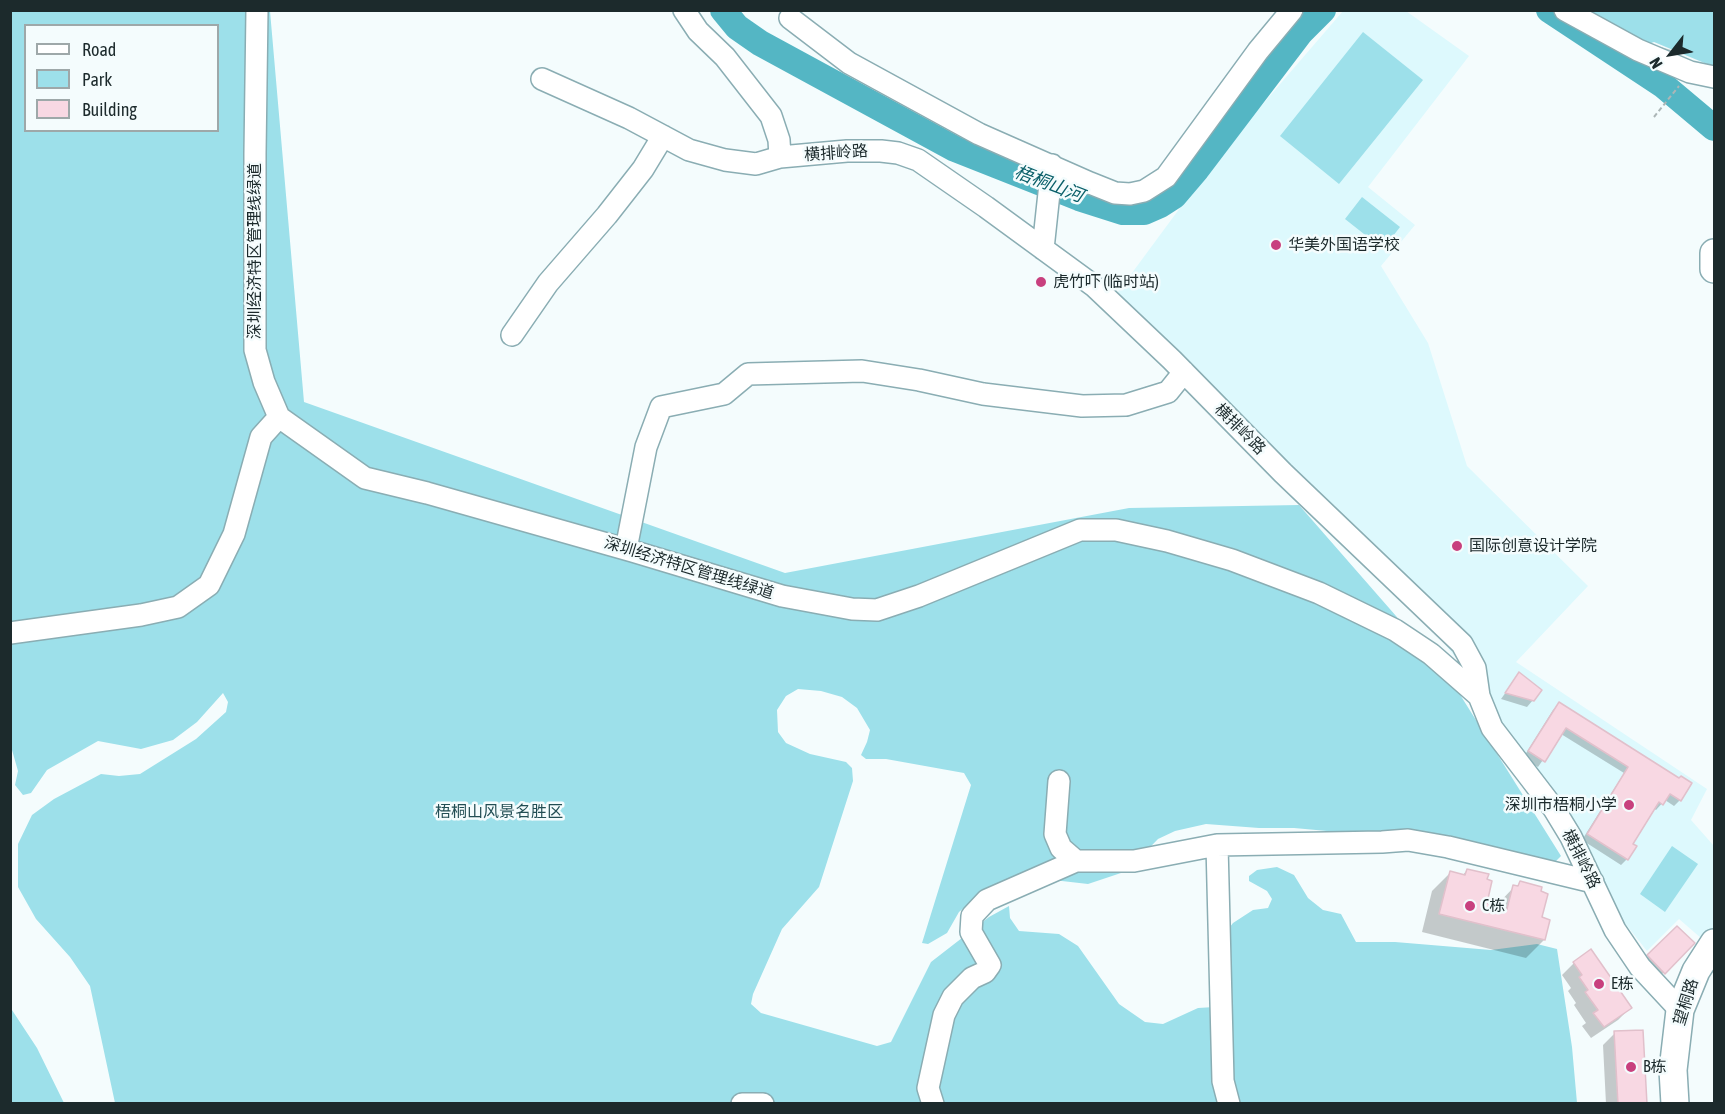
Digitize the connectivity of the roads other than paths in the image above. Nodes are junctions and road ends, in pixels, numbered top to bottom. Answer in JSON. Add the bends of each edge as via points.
{"nodes":[{"id":1,"x":257,"y":10,"type":"edge"},
{"id":2,"x":684,"y":10,"type":"edge"},
{"id":3,"x":1292,"y":10,"type":"edge"},
{"id":4,"x":1565,"y":10,"type":"edge"},
{"id":5,"x":790,"y":18,"type":"dead end"},
{"id":6,"x":1714,"y":77,"type":"edge"},
{"id":7,"x":542,"y":79,"type":"dead end"},
{"id":8,"x":663,"y":136,"type":"junction"},
{"id":9,"x":780,"y":157,"type":"junction"},
{"id":10,"x":1052,"y":165,"type":"junction"},
{"id":11,"x":1043,"y":249,"type":"junction"},
{"id":12,"x":1714,"y":253,"type":"edge"},
{"id":13,"x":1714,"y":269,"type":"edge"},
{"id":14,"x":512,"y":335,"type":"dead end"},
{"id":15,"x":1184,"y":372,"type":"junction"},
{"id":16,"x":279,"y":417,"type":"junction"},
{"id":17,"x":626,"y":549,"type":"junction"},
{"id":18,"x":10,"y":633,"type":"edge"},
{"id":19,"x":1479,"y":696,"type":"junction"},
{"id":20,"x":1059,"y":781,"type":"dead end"},
{"id":21,"x":1217,"y":845,"type":"junction"},
{"id":22,"x":1076,"y":861,"type":"junction"},
{"id":23,"x":1593,"y":882,"type":"junction"},
{"id":24,"x":1714,"y":943,"type":"edge"},
{"id":25,"x":1680,"y":1010,"type":"junction"},
{"id":26,"x":742,"y":1104,"type":"edge"},
{"id":27,"x":763,"y":1104,"type":"edge"},
{"id":28,"x":933,"y":1104,"type":"edge"},
{"id":29,"x":1228,"y":1104,"type":"edge"},
{"id":30,"x":1675,"y":1104,"type":"edge"}],
"edges":[{"from":1,"to":16,"type":"street","name":"深圳经济特区管理线绿道","via":[[255,350]]},
{"from":2,"to":9,"type":"street","name":"横排岭路","via":[[771,116]]},
{"from":3,"to":10,"type":"street","via":[[1156,185],[1137,192],[1115,193]]},
{"from":4,"to":6,"type":"street","via":[[1638,50],[1690,72]]},
{"from":5,"to":10,"type":"street","via":[[849,63],[979,134]]},
{"from":7,"to":8,"type":"street"},
{"from":8,"to":9,"type":"street","via":[[689,150],[725,160],[756,164]]},
{"from":8,"to":14,"type":"street","via":[[643,169],[548,283]]},
{"from":9,"to":11,"type":"street","name":"横排岭路","via":[[847,151],[898,153],[918,160]]},
{"from":10,"to":11,"type":"street"},
{"from":11,"to":15,"type":"street","name":"横排岭路","via":[[1094,286]]},
{"from":12,"to":13,"type":"main road"},
{"from":15,"to":17,"type":"street","via":[[1168,392],[1126,405],[1082,406],[983,394],[862,371],[748,374],[724,394],[661,407],[646,447]]},
{"from":15,"to":19,"type":"street","name":"横排岭路","via":[[1462,644],[1475,668]]},
{"from":16,"to":17,"type":"street","name":"深圳经济特区管理线绿道","via":[[365,478]]},
{"from":16,"to":18,"type":"street","via":[[261,437],[234,534],[209,585],[178,607]]},
{"from":17,"to":19,"type":"street","name":"深圳经济特区管理线绿道","via":[[782,596],[877,610],[1080,530],[1116,530],[1232,560],[1319,593],[1395,630],[1431,654]]},
{"from":19,"to":23,"type":"street","name":"横排岭路","via":[[1492,728],[1554,809]]},
{"from":20,"to":22,"type":"street","via":[[1055,834],[1061,848]]},
{"from":21,"to":22,"type":"street","via":[[1134,861]]},
{"from":21,"to":23,"type":"street","via":[[1408,840]]},
{"from":21,"to":29,"type":"street","via":[[1223,1080]]},
{"from":22,"to":28,"type":"street","via":[[987,900],[972,916],[971,932],[990,965],[952,997],[944,1015],[928,1088]]},
{"from":23,"to":25,"type":"street","name":"横排岭路","via":[[1615,930],[1640,967]]},
{"from":24,"to":25,"type":"main road","name":"望桐路","via":[[1696,971]]},
{"from":25,"to":30,"type":"main road","name":"望桐路","via":[[1673,1070]]},
{"from":26,"to":27,"type":"street"}]}
